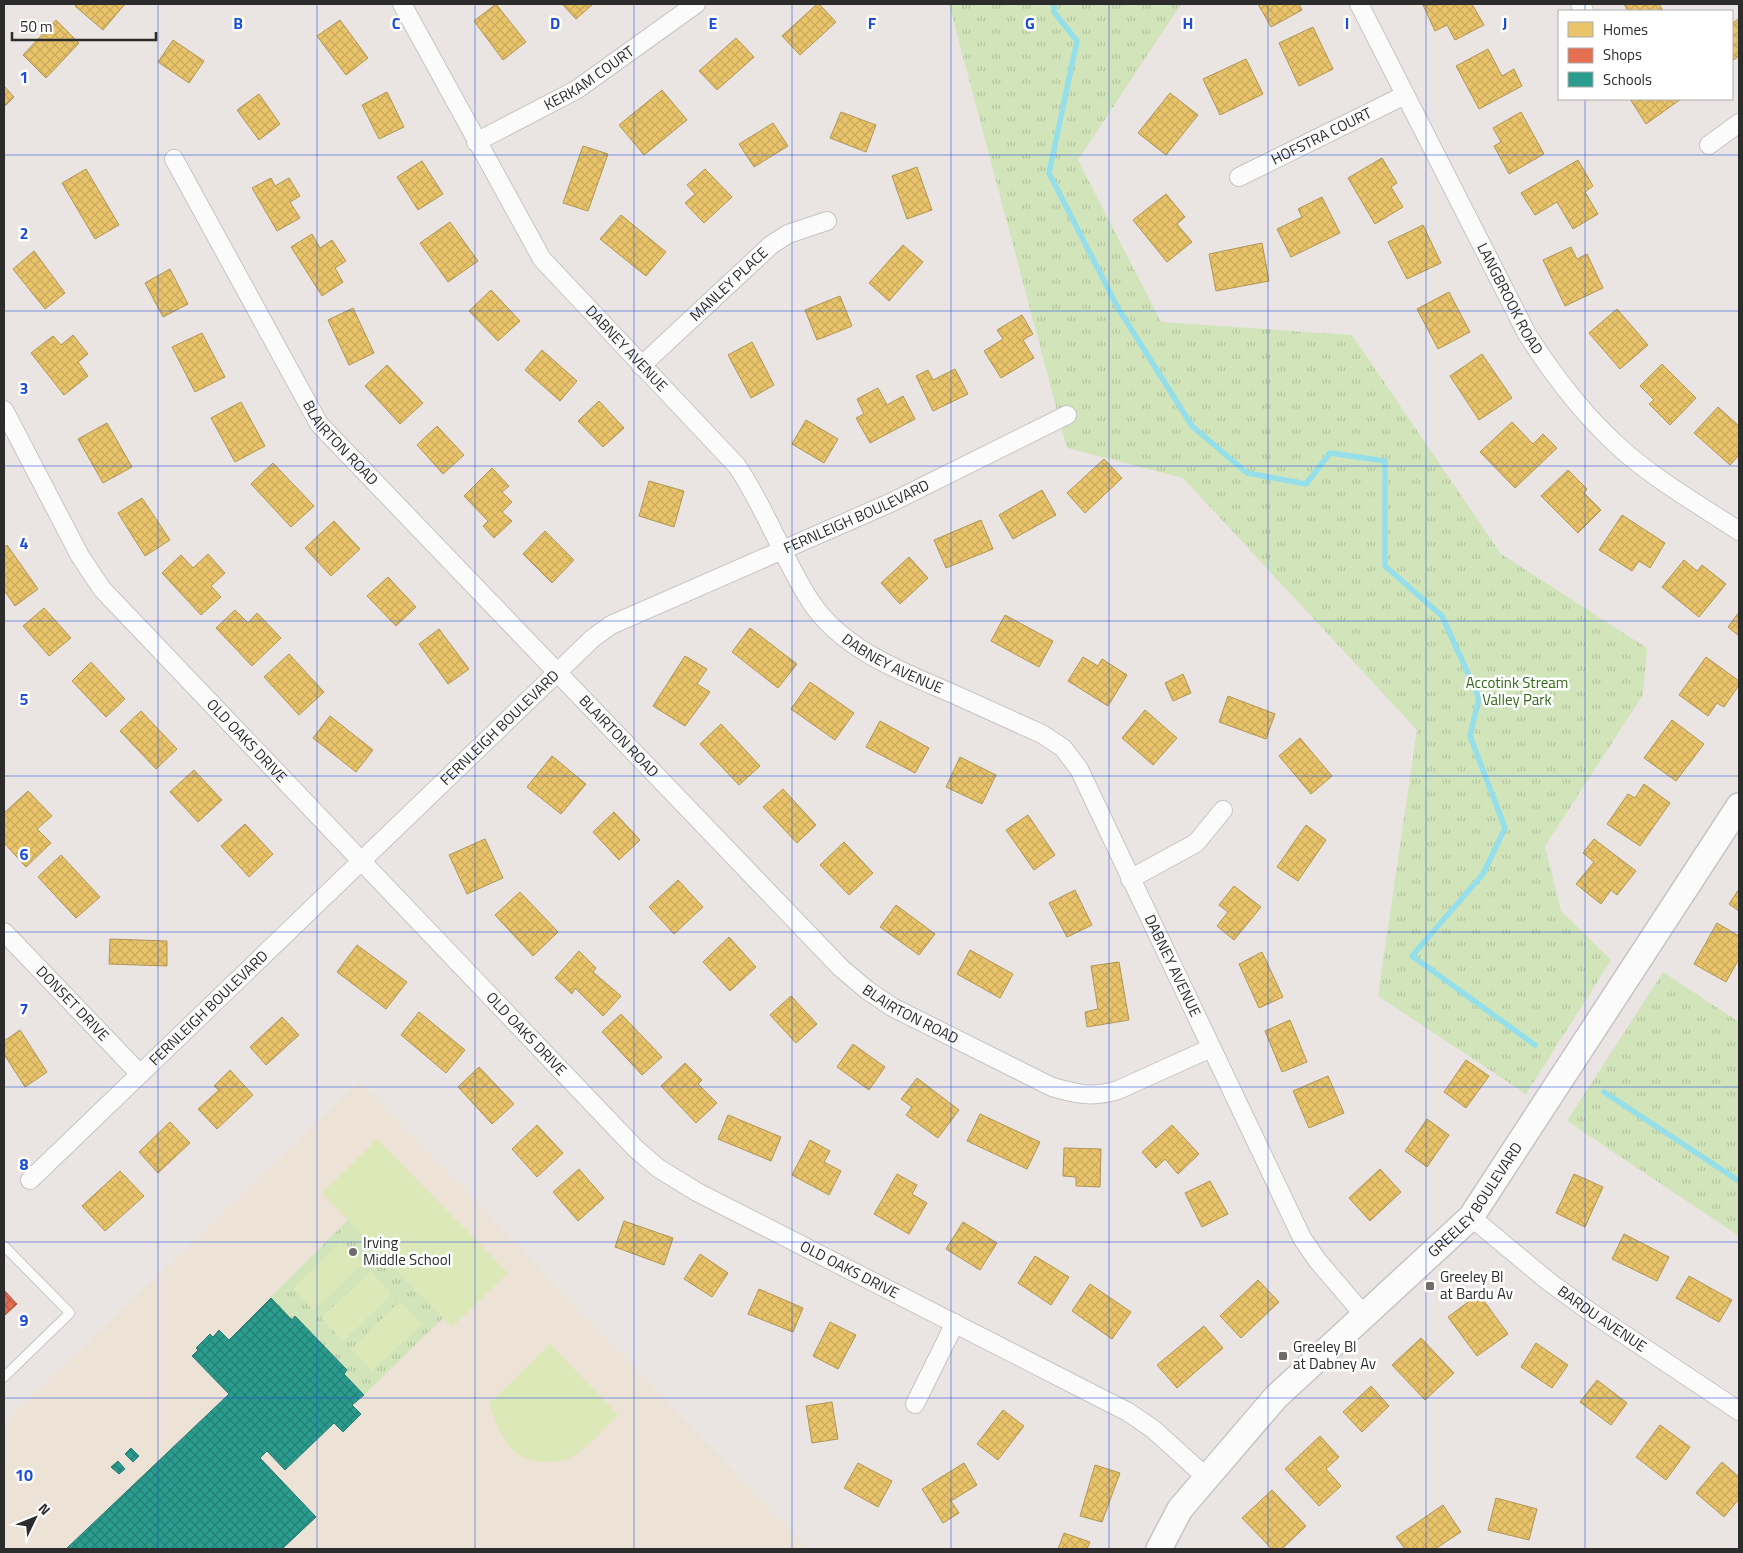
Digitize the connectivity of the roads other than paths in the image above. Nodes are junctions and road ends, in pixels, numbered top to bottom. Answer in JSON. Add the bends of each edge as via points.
{"nodes":[{"id":1,"x":402,"y":4,"type":"edge"},
{"id":2,"x":696,"y":4,"type":"edge"},
{"id":3,"x":1359,"y":4,"type":"edge"},
{"id":4,"x":1406,"y":95,"type":"junction"},
{"id":5,"x":1739,"y":123,"type":"edge"},
{"id":6,"x":476,"y":142,"type":"junction"},
{"id":7,"x":1709,"y":145,"type":"dead end"},
{"id":8,"x":174,"y":159,"type":"dead end"},
{"id":9,"x":1239,"y":177,"type":"dead end"},
{"id":10,"x":827,"y":221,"type":"dead end"},
{"id":11,"x":641,"y":366,"type":"junction"},
{"id":12,"x":4,"y":410,"type":"edge"},
{"id":13,"x":1067,"y":415,"type":"dead end"},
{"id":14,"x":1739,"y":531,"type":"edge"},
{"id":15,"x":781,"y":552,"type":"junction"},
{"id":16,"x":557,"y":673,"type":"junction"},
{"id":17,"x":1739,"y":806,"type":"edge"},
{"id":18,"x":1223,"y":810,"type":"dead end"},
{"id":19,"x":361,"y":861,"type":"junction"},
{"id":20,"x":1130,"y":879,"type":"junction"},
{"id":21,"x":4,"y":932,"type":"edge"},
{"id":22,"x":1211,"y":1048,"type":"junction"},
{"id":23,"x":140,"y":1074,"type":"junction"},
{"id":24,"x":30,"y":1180,"type":"dead end"},
{"id":25,"x":1471,"y":1217,"type":"junction"},
{"id":26,"x":4,"y":1246,"type":"edge"},
{"id":27,"x":1364,"y":1315,"type":"junction"},
{"id":28,"x":955,"y":1324,"type":"junction"},
{"id":29,"x":4,"y":1376,"type":"edge"},
{"id":30,"x":915,"y":1404,"type":"dead end"},
{"id":31,"x":1739,"y":1411,"type":"edge"},
{"id":32,"x":1206,"y":1476,"type":"junction"},
{"id":33,"x":1158,"y":1549,"type":"edge"}],
"edges":[{"from":1,"to":6,"type":"street","name":"DABNEY AVENUE"},
{"from":2,"to":6,"type":"street","name":"KERKAM COURT","via":[[576,90]]},
{"from":3,"to":4,"type":"street","name":"LANGBROOK ROAD"},
{"from":4,"to":9,"type":"street","name":"HOFSTRA COURT"},
{"from":4,"to":14,"type":"street","name":"LANGBROOK ROAD","via":[[1527,334],[1551,371],[1582,410],[1619,446],[1659,478]]},
{"from":5,"to":7,"type":"street"},
{"from":6,"to":11,"type":"street","name":"DABNEY AVENUE","via":[[542,259]]},
{"from":8,"to":16,"type":"street","name":"BLAIRTON ROAD","via":[[319,424]]},
{"from":10,"to":11,"type":"street","name":"MANLEY PLACE","via":[[788,234],[771,245]]},
{"from":11,"to":15,"type":"street","name":"DABNEY AVENUE","via":[[737,466],[753,491]]},
{"from":12,"to":19,"type":"street","name":"OLD OAKS DRIVE","via":[[80,556],[102,589]]},
{"from":13,"to":15,"type":"street","name":"FERNLEIGH BOULEVARD","via":[[890,503]]},
{"from":15,"to":16,"type":"street","name":"FERNLEIGH BOULEVARD","via":[[611,625]]},
{"from":15,"to":20,"type":"street","name":"DABNEY AVENUE","via":[[812,604],[857,647],[892,667],[1042,734],[1063,748],[1079,769]]},
{"from":16,"to":19,"type":"street","name":"FERNLEIGH BOULEVARD"},
{"from":16,"to":22,"type":"street","name":"BLAIRTON ROAD","via":[[841,968],[892,1006],[1052,1087],[1081,1095],[1118,1090]]},
{"from":17,"to":25,"type":"street","name":"GREELEY BOULEVARD"},
{"from":18,"to":20,"type":"street","via":[[1196,844]]},
{"from":19,"to":23,"type":"street","name":"FERNLEIGH BOULEVARD"},
{"from":19,"to":28,"type":"street","name":"OLD OAKS DRIVE","via":[[635,1148],[658,1168],[697,1192]]},
{"from":20,"to":22,"type":"street","name":"DABNEY AVENUE"},
{"from":21,"to":23,"type":"street","name":"DONSET DRIVE"},
{"from":22,"to":27,"type":"street","name":"DABNEY AVENUE","via":[[1302,1238]]},
{"from":23,"to":24,"type":"street","name":"FERNLEIGH BOULEVARD"},
{"from":25,"to":27,"type":"street","name":"GREELEY BOULEVARD"},
{"from":25,"to":31,"type":"street","name":"BARDU AVENUE","via":[[1589,1311]]},
{"from":26,"to":29,"type":"lane","via":[[70,1313]]},
{"from":27,"to":32,"type":"street","name":"GREELEY BOULEVARD","via":[[1276,1397]]},
{"from":28,"to":30,"type":"street"},
{"from":28,"to":32,"type":"street","name":"OLD OAKS DRIVE","via":[[1128,1412],[1153,1429]]},
{"from":32,"to":33,"type":"street","name":"GREELEY BOULEVARD","via":[[1180,1509]]}]}
